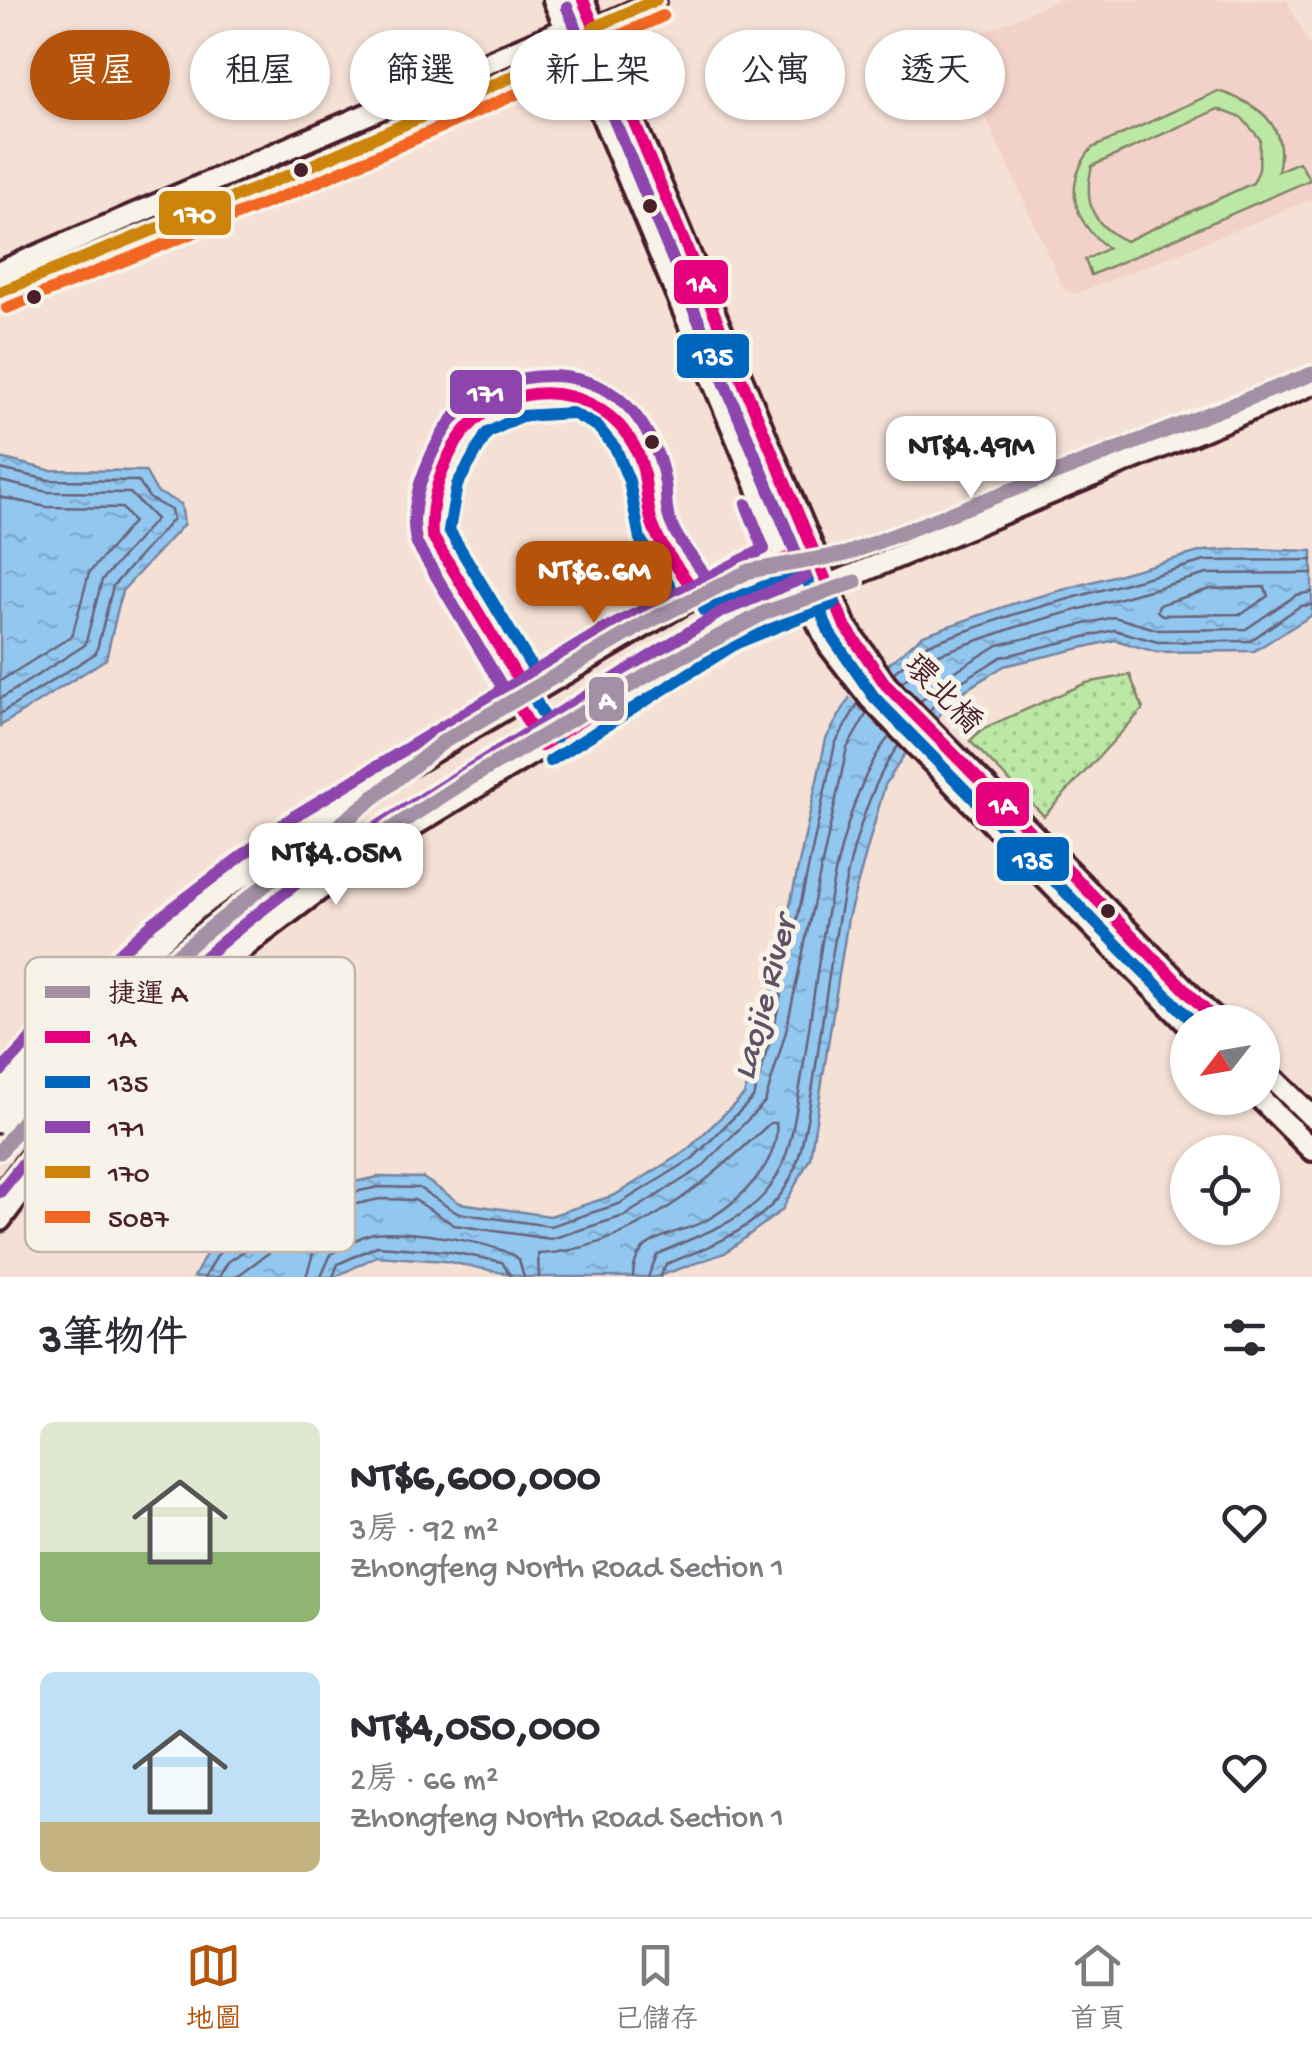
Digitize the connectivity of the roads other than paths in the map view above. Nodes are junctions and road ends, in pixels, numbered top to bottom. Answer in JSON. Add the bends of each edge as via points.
{"nodes":[{"id":1,"x":554,"y":0,"type":"edge"},
{"id":2,"x":583,"y":0,"type":"edge"},
{"id":3,"x":656,"y":0,"type":"edge"},
{"id":4,"x":594,"y":28,"type":"junction"},
{"id":5,"x":566,"y":29,"type":"junction"},
{"id":6,"x":510,"y":77,"type":"edge"},
{"id":7,"x":605,"y":120,"type":"edge"},
{"id":8,"x":0,"y":272,"type":"edge"},
{"id":9,"x":0,"y":292,"type":"edge"},
{"id":10,"x":1312,"y":384,"type":"edge"},
{"id":11,"x":787,"y":558,"type":"junction"},
{"id":12,"x":829,"y":587,"type":"junction"},
{"id":13,"x":806,"y":597,"type":"junction"},
{"id":14,"x":143,"y":957,"type":"edge"},
{"id":15,"x":234,"y":957,"type":"edge"},
{"id":16,"x":1201,"y":1005,"type":"edge"},
{"id":17,"x":1170,"y":1006,"type":"edge"},
{"id":18,"x":25,"y":1069,"type":"edge"},
{"id":19,"x":1280,"y":1086,"type":"edge"},
{"id":20,"x":25,"y":1091,"type":"edge"},
{"id":21,"x":0,"y":1098,"type":"edge"},
{"id":22,"x":25,"y":1100,"type":"edge"},
{"id":23,"x":1277,"y":1115,"type":"edge"},
{"id":24,"x":1312,"y":1118,"type":"edge"},
{"id":25,"x":0,"y":1122,"type":"edge"},
{"id":26,"x":1312,"y":1150,"type":"edge"},
{"id":27,"x":25,"y":1168,"type":"edge"},
{"id":28,"x":25,"y":1189,"type":"edge"},
{"id":29,"x":0,"y":1201,"type":"edge"},
{"id":30,"x":0,"y":1220,"type":"edge"}],
"edges":[{"from":1,"to":5,"type":"main road","name":"環北橋"},
{"from":2,"to":4,"type":"main road","name":"環北橋"},
{"from":3,"to":4,"type":"street"},
{"from":4,"to":5,"type":"main road"},
{"from":4,"to":12,"type":"main road","name":"環北橋"},
{"from":5,"to":8,"type":"main road"},
{"from":6,"to":9,"type":"main road"},
{"from":7,"to":11,"type":"main road","name":"環北橋"},
{"from":10,"to":12,"type":"main road"},
{"from":11,"to":12,"type":"main road"},
{"from":11,"to":13,"type":"main road","name":"環北橋"},
{"from":11,"to":14,"type":"main road","via":[[698,595],[351,800],[197,908]]},
{"from":12,"to":13,"type":"main road"},
{"from":12,"to":16,"type":"main road","name":"環北橋","via":[[866,658]]},
{"from":13,"to":15,"type":"main road","via":[[729,627],[365,855]]},
{"from":13,"to":17,"type":"main road","name":"環北橋","via":[[849,674]]},
{"from":18,"to":21,"type":"main road"},
{"from":19,"to":24,"type":"main road"},
{"from":20,"to":25,"type":"highway"},
{"from":22,"to":25,"type":"highway"},
{"from":23,"to":26,"type":"main road"},
{"from":27,"to":29,"type":"highway"},
{"from":28,"to":30,"type":"main road"}]}
